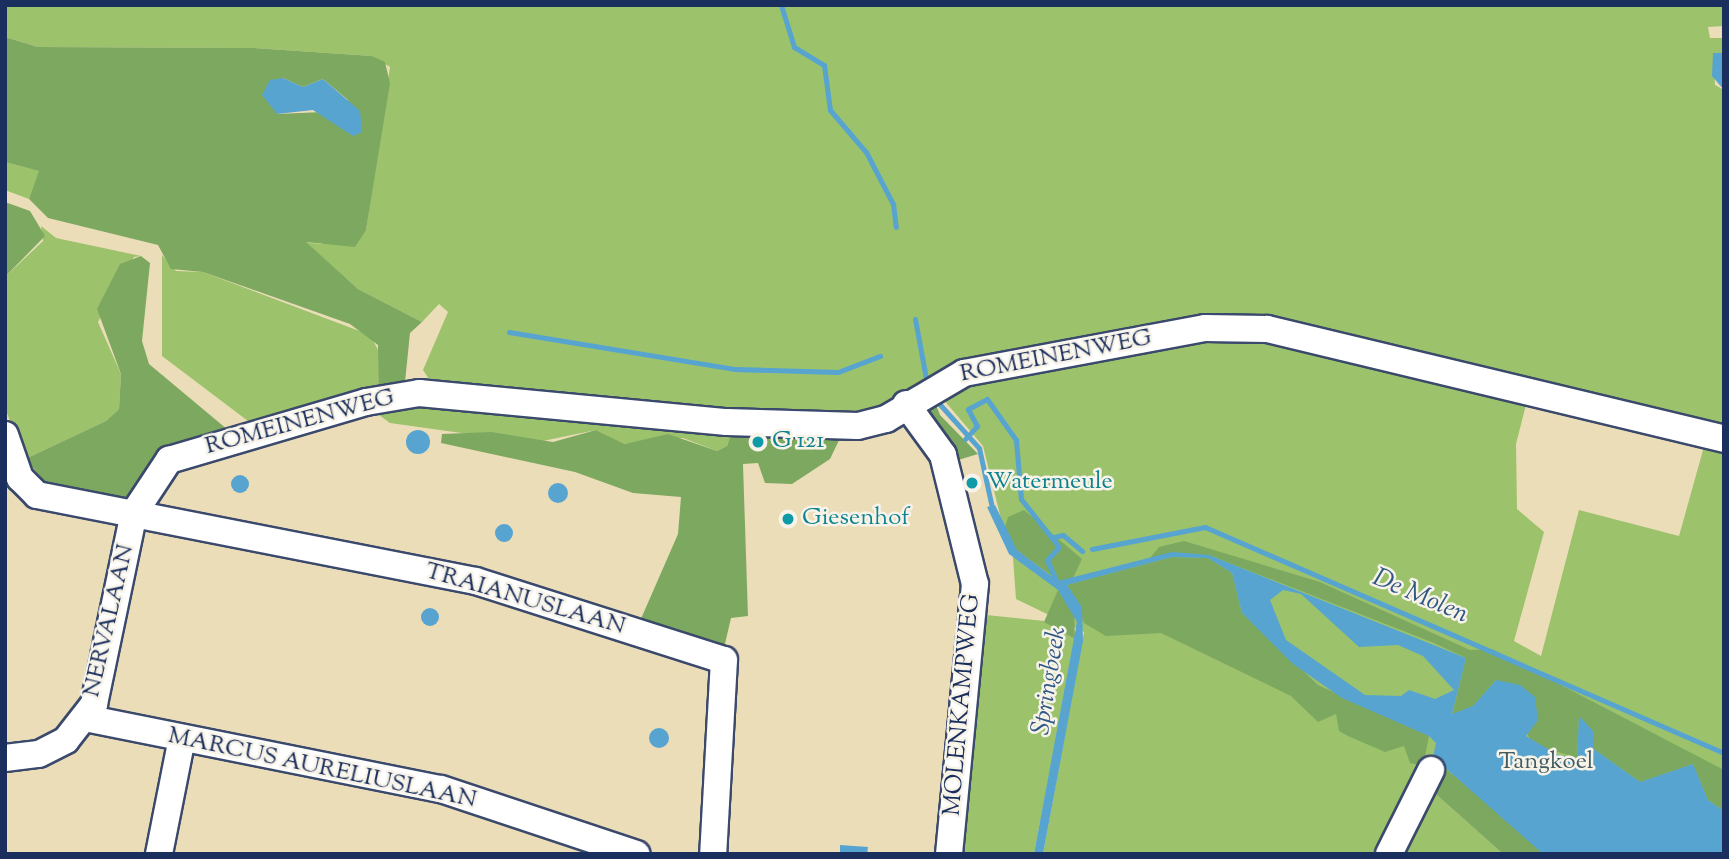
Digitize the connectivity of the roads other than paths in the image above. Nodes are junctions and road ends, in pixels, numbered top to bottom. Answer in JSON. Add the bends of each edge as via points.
{"nodes":[{"id":1,"x":922,"y":393,"type":"junction"},
{"id":2,"x":5,"y":435,"type":"edge"},
{"id":3,"x":1724,"y":439,"type":"edge"},
{"id":4,"x":134,"y":513,"type":"junction"},
{"id":5,"x":85,"y":718,"type":"junction"},
{"id":6,"x":182,"y":738,"type":"junction"},
{"id":7,"x":5,"y":758,"type":"edge"},
{"id":8,"x":1431,"y":770,"type":"dead end"},
{"id":9,"x":159,"y":854,"type":"edge"},
{"id":10,"x":636,"y":854,"type":"edge"},
{"id":11,"x":713,"y":854,"type":"edge"},
{"id":12,"x":949,"y":854,"type":"edge"},
{"id":13,"x":1389,"y":854,"type":"edge"}],
"edges":[{"from":1,"to":3,"type":"street","name":"ROMEINENWEG","via":[[1205,328],[1267,329]]},
{"from":1,"to":4,"type":"street","name":"ROMEINENWEG","via":[[886,419],[858,426],[806,426],[419,393],[296,419],[169,460]]},
{"from":1,"to":12,"type":"street","name":"MOLENKAMPWEG","via":[[943,455],[975,584]]},
{"from":2,"to":4,"type":"street","via":[[20,478],[37,495]]},
{"from":4,"to":5,"type":"street","name":"NERVALAAN"},
{"from":4,"to":11,"type":"street","name":"TRAIANUSLAAN","via":[[476,581],[724,660]]},
{"from":5,"to":6,"type":"street","name":"MARCUS AURELIUSLAAN"},
{"from":5,"to":7,"type":"street","name":"NERVALAAN","via":[[39,754]]},
{"from":6,"to":9,"type":"street"},
{"from":6,"to":10,"type":"street","name":"MARCUS AURELIUSLAAN","via":[[441,789]]},
{"from":8,"to":13,"type":"street"}]}
